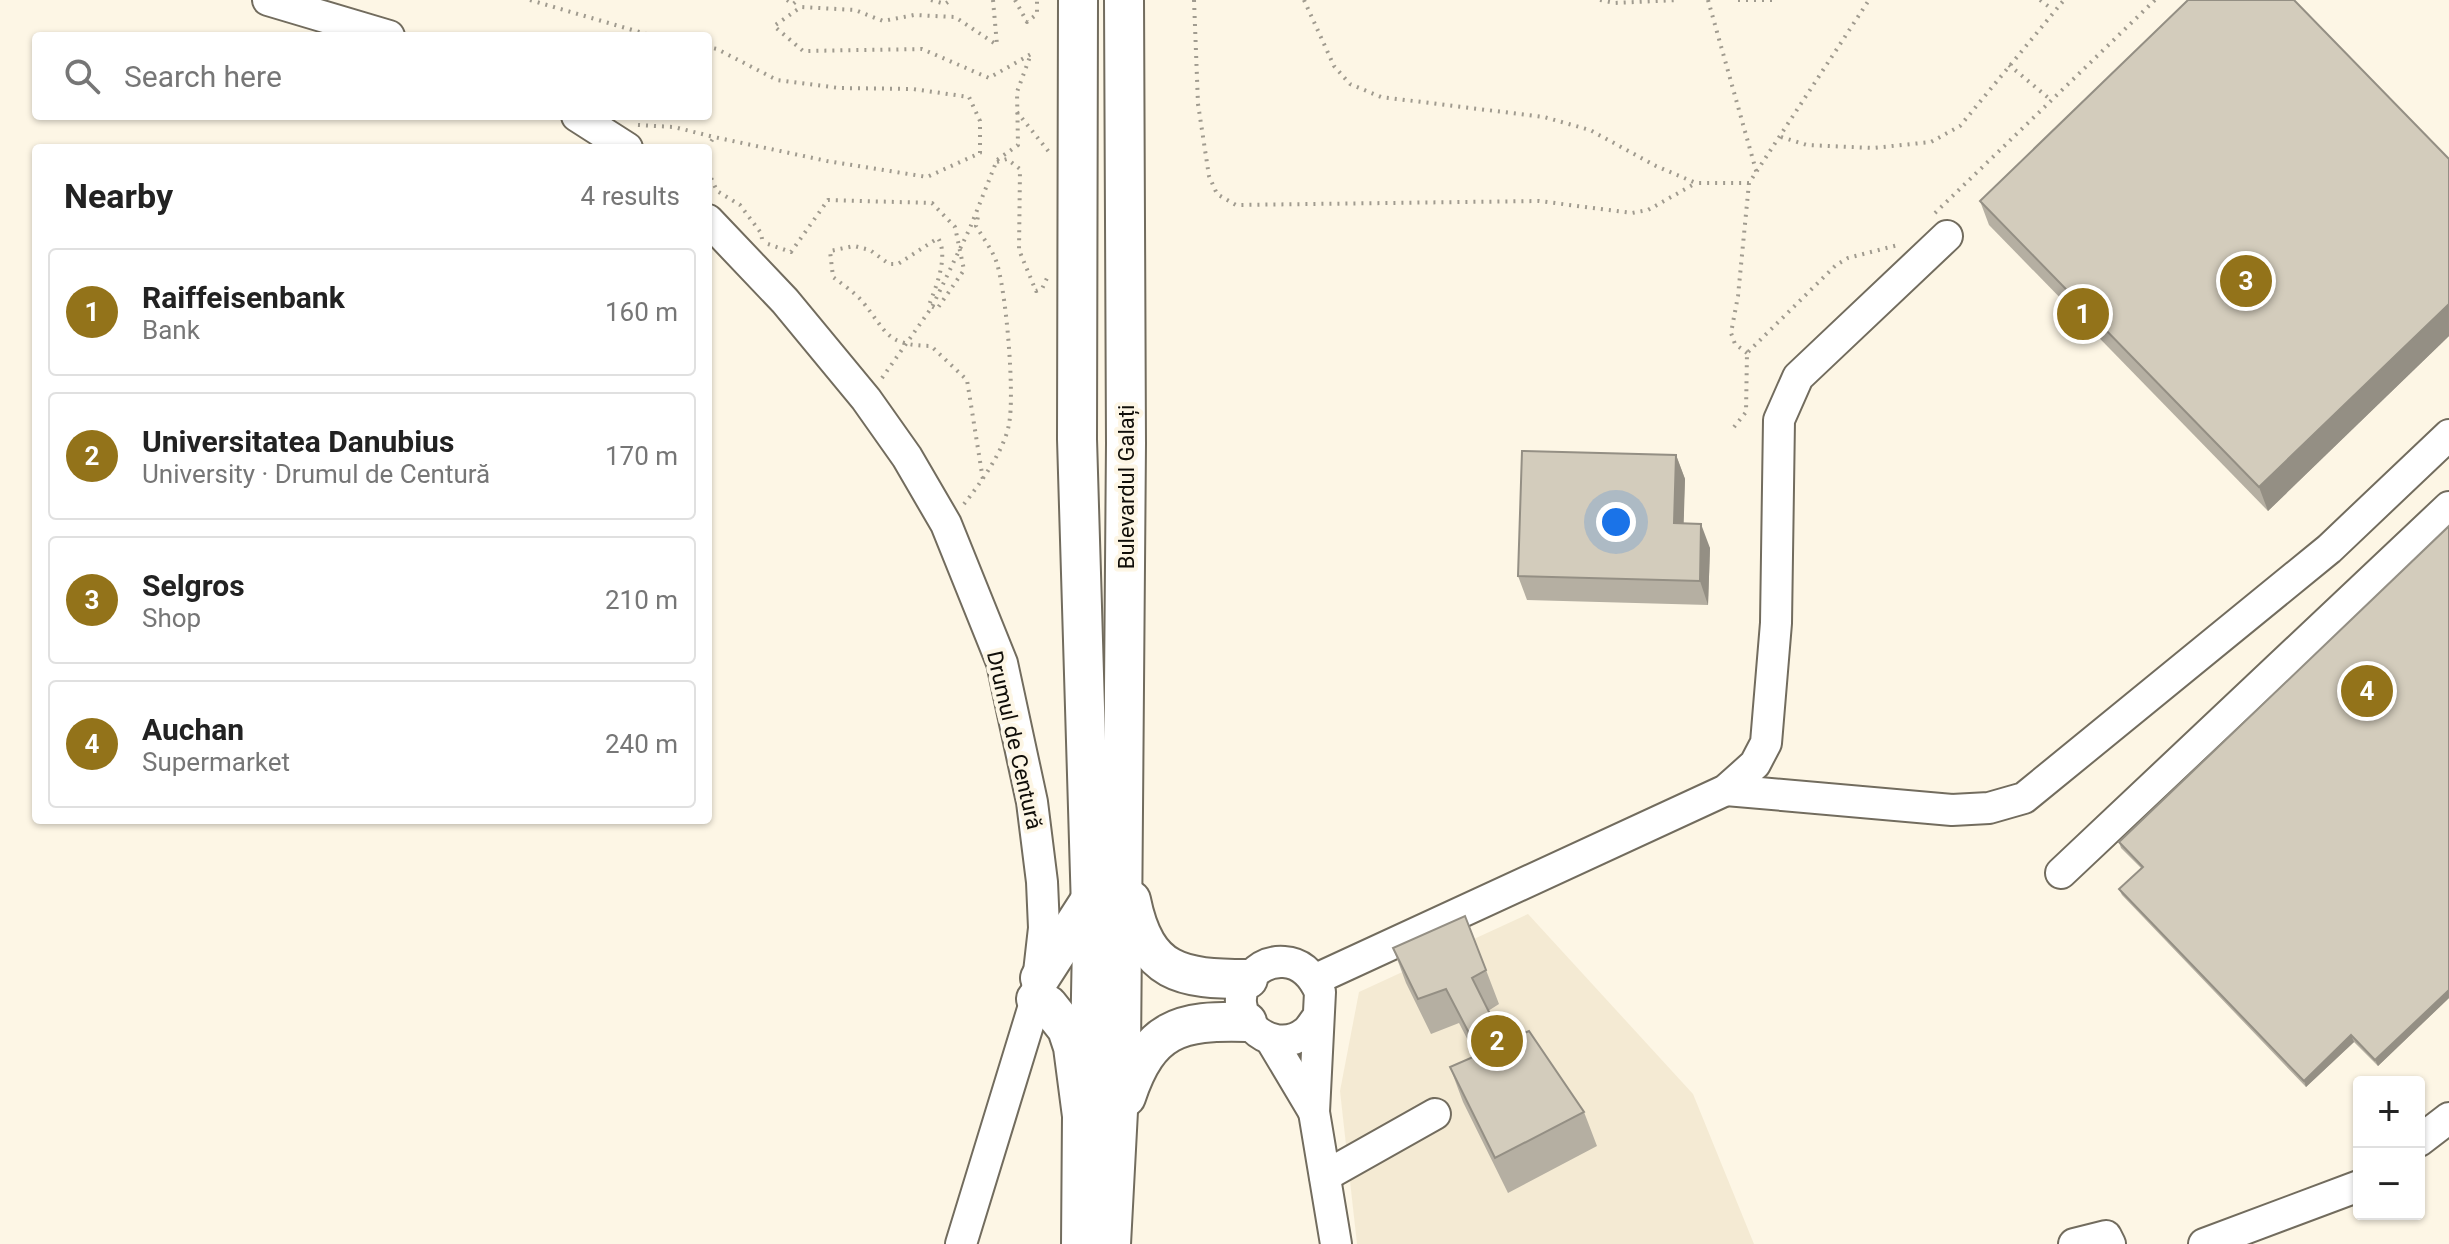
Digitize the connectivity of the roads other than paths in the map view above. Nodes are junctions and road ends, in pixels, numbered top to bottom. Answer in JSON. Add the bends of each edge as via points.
{"nodes":[{"id":1,"x":268,"y":0,"type":"edge"},
{"id":2,"x":1078,"y":0,"type":"edge"},
{"id":3,"x":1124,"y":0,"type":"edge"},
{"id":4,"x":376,"y":32,"type":"edge"},
{"id":5,"x":583,"y":120,"type":"edge"},
{"id":6,"x":620,"y":143,"type":"edge"},
{"id":7,"x":712,"y":224,"type":"edge"},
{"id":8,"x":1936,"y":228,"type":"road end"},
{"id":9,"x":2449,"y":435,"type":"edge"},
{"id":10,"x":2449,"y":507,"type":"edge"},
{"id":11,"x":1726,"y":790,"type":"junction"},
{"id":12,"x":1122,"y":862,"type":"junction"},
{"id":13,"x":2061,"y":873,"type":"dead end"},
{"id":14,"x":1091,"y":899,"type":"junction"},
{"id":15,"x":1248,"y":979,"type":"junction"},
{"id":16,"x":1314,"y":980,"type":"junction"},
{"id":17,"x":1038,"y":989,"type":"junction"},
{"id":18,"x":1318,"y":1017,"type":"junction"},
{"id":19,"x":1259,"y":1031,"type":"junction"},
{"id":20,"x":1314,"y":1112,"type":"junction"},
{"id":21,"x":1120,"y":1114,"type":"junction"},
{"id":22,"x":1435,"y":1114,"type":"dead end"},
{"id":23,"x":1082,"y":1116,"type":"junction"},
{"id":24,"x":2449,"y":1118,"type":"edge"},
{"id":25,"x":2425,"y":1136,"type":"edge"},
{"id":26,"x":1325,"y":1176,"type":"junction"},
{"id":27,"x":2353,"y":1188,"type":"edge"},
{"id":28,"x":958,"y":1238,"type":"edge"},
{"id":29,"x":1081,"y":1244,"type":"edge"},
{"id":30,"x":1111,"y":1244,"type":"edge"},
{"id":31,"x":1336,"y":1244,"type":"edge"},
{"id":32,"x":2074,"y":1244,"type":"edge"},
{"id":33,"x":2110,"y":1244,"type":"edge"},
{"id":34,"x":2204,"y":1244,"type":"edge"}],
"edges":[{"from":1,"to":4,"type":"street"},
{"from":2,"to":14,"type":"main road","name":"Bulevardul Galați","via":[[1077,439]]},
{"from":3,"to":12,"type":"main road","name":"Bulevardul Galați"},
{"from":5,"to":6,"type":"street"},
{"from":7,"to":17,"type":"street","name":"Drumul de Centură","via":[[785,301],[866,399],[946,524],[1002,663],[1032,802],[1044,928]]},
{"from":8,"to":11,"type":"street","via":[[1798,377],[1779,420],[1776,623],[1766,743],[1755,764]]},
{"from":9,"to":11,"type":"street","via":[[2329,549],[2024,798],[1989,808],[1952,810]]},
{"from":10,"to":13,"type":"street"},
{"from":11,"to":16,"type":"street"},
{"from":12,"to":15,"type":"main road","via":[[1134,915],[1150,950],[1170,968],[1192,977]]},
{"from":12,"to":21,"type":"main road","name":"Bulevardul Galați"},
{"from":14,"to":17,"type":"main road"},
{"from":14,"to":23,"type":"main road","name":"Bulevardul Galați","via":[[1090,1049]]},
{"from":15,"to":16,"type":"street","via":[[1259,968],[1289,962]]},
{"from":15,"to":19,"type":"street","via":[[1241,1008]]},
{"from":16,"to":18,"type":"street","via":[[1321,1004]]},
{"from":17,"to":23,"type":"main road","via":[[1067,1029]]},
{"from":17,"to":28,"type":"street","name":"Drumul de Centură"},
{"from":18,"to":19,"type":"street","via":[[1307,1032],[1290,1040]]},
{"from":18,"to":20,"type":"street"},
{"from":19,"to":20,"type":"street"},
{"from":19,"to":21,"type":"main road","via":[[1214,1021],[1186,1024],[1164,1034],[1133,1076]]},
{"from":20,"to":26,"type":"street"},
{"from":21,"to":30,"type":"main road"},
{"from":22,"to":26,"type":"street"},
{"from":23,"to":29,"type":"main road"},
{"from":24,"to":25,"type":"street"},
{"from":26,"to":31,"type":"street"},
{"from":27,"to":34,"type":"street"},
{"from":32,"to":33,"type":"street","via":[[2106,1236]]}]}
